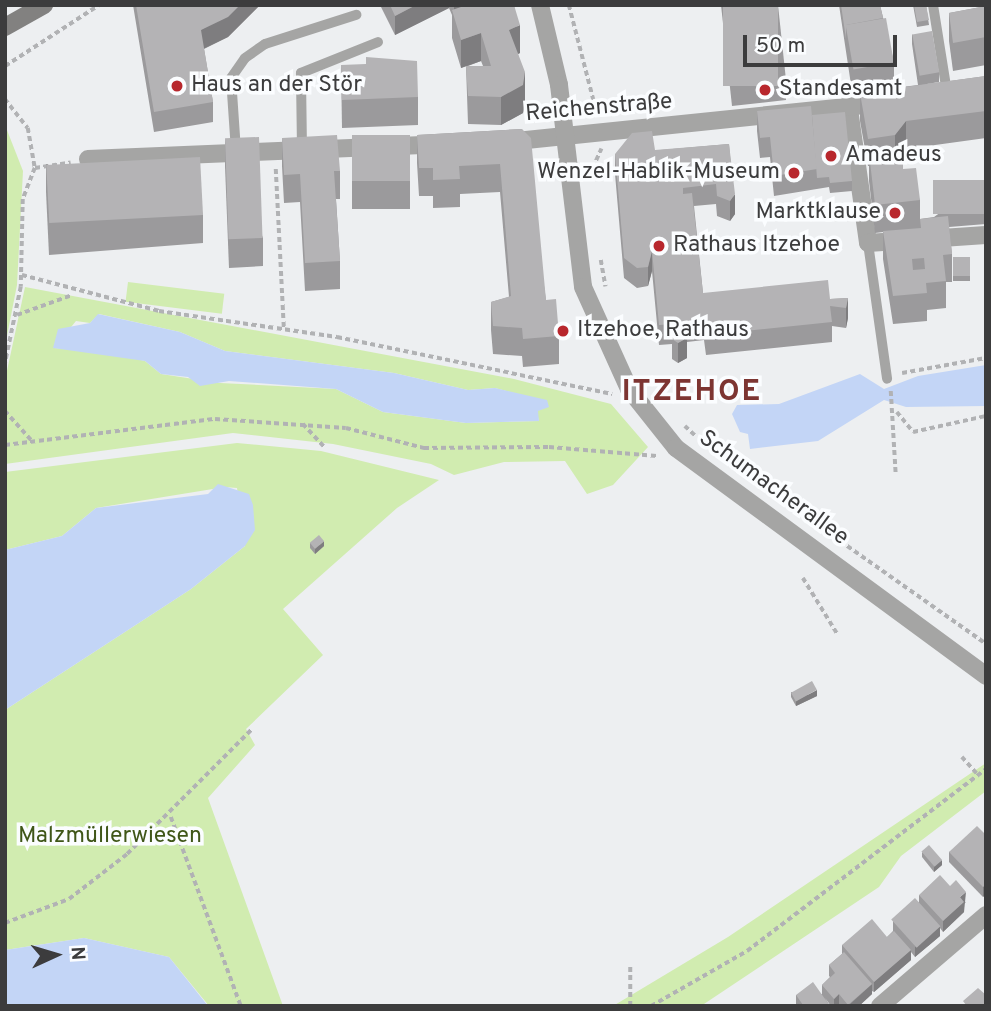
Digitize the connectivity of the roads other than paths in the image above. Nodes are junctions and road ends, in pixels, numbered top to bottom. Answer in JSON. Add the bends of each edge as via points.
{"nodes":[{"id":1,"x":44,"y":5,"type":"edge"},
{"id":2,"x":540,"y":5,"type":"edge"},
{"id":3,"x":933,"y":5,"type":"edge"},
{"id":4,"x":356,"y":15,"type":"dead end"},
{"id":5,"x":5,"y":27,"type":"edge"},
{"id":6,"x":378,"y":42,"type":"dead end"},
{"id":7,"x":973,"y":89,"type":"edge"},
{"id":8,"x":947,"y":92,"type":"junction"},
{"id":9,"x":923,"y":96,"type":"edge"},
{"id":10,"x":898,"y":100,"type":"edge"},
{"id":11,"x":849,"y":108,"type":"junction"},
{"id":12,"x":564,"y":139,"type":"junction"},
{"id":13,"x":302,"y":149,"type":"junction"},
{"id":14,"x":236,"y":152,"type":"junction"},
{"id":15,"x":88,"y":159,"type":"edge"},
{"id":16,"x":986,"y":235,"type":"edge"},
{"id":17,"x":868,"y":243,"type":"junction"},
{"id":18,"x":887,"y":379,"type":"road end"},
{"id":19,"x":986,"y":677,"type":"edge"},
{"id":20,"x":986,"y":915,"type":"edge"},
{"id":21,"x":880,"y":1006,"type":"edge"}],
"edges":[{"from":1,"to":5,"type":"main road"},
{"from":2,"to":12,"type":"street","name":"Schumacherallee","via":[[556,71]]},
{"from":3,"to":8,"type":"lane"},
{"from":4,"to":14,"type":"lane","via":[[265,44],[245,58],[231,78]]},
{"from":6,"to":13,"type":"lane","via":[[302,73]]},
{"from":7,"to":8,"type":"street"},
{"from":8,"to":9,"type":"street"},
{"from":10,"to":11,"type":"street","name":"Reichenstraße"},
{"from":11,"to":12,"type":"street","name":"Reichenstraße"},
{"from":11,"to":17,"type":"street"},
{"from":12,"to":13,"type":"street","name":"Reichenstraße"},
{"from":12,"to":19,"type":"street","name":"Schumacherallee","via":[[583,287],[629,389],[676,448]]},
{"from":13,"to":14,"type":"street","name":"Reichenstraße"},
{"from":14,"to":15,"type":"street","name":"Reichenstraße"},
{"from":16,"to":17,"type":"street"},
{"from":17,"to":18,"type":"lane"},
{"from":20,"to":21,"type":"street"}]}
